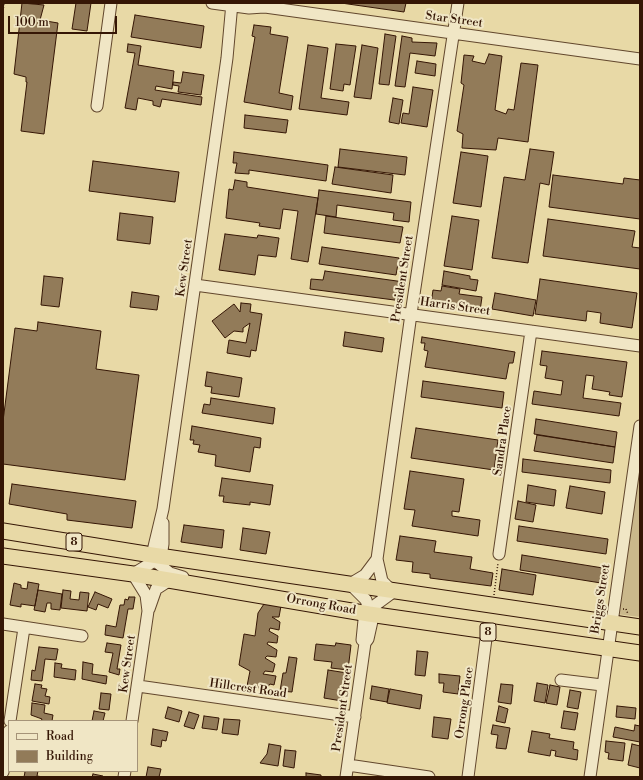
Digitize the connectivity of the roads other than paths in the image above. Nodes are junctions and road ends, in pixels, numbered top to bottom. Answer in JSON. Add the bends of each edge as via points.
{"nodes":[{"id":1,"x":111,"y":3,"type":"edge"},
{"id":2,"x":212,"y":3,"type":"edge"},
{"id":3,"x":458,"y":3,"type":"edge"},
{"id":4,"x":235,"y":5,"type":"edge"},
{"id":5,"x":260,"y":5,"type":"edge"},
{"id":6,"x":454,"y":33,"type":"junction"},
{"id":7,"x":640,"y":59,"type":"edge"},
{"id":8,"x":97,"y":106,"type":"dead end"},
{"id":9,"x":196,"y":285,"type":"junction"},
{"id":10,"x":410,"y":314,"type":"junction"},
{"id":11,"x":531,"y":331,"type":"junction"},
{"id":12,"x":640,"y":346,"type":"edge"},
{"id":13,"x":640,"y":426,"type":"edge"},
{"id":14,"x":3,"y":531,"type":"edge"},
{"id":15,"x":499,"y":554,"type":"road end"},
{"id":16,"x":3,"y":556,"type":"edge"},
{"id":17,"x":156,"y":558,"type":"junction"},
{"id":18,"x":377,"y":559,"type":"junction"},
{"id":19,"x":133,"y":574,"type":"junction"},
{"id":20,"x":170,"y":580,"type":"junction"},
{"id":21,"x":350,"y":584,"type":"junction"},
{"id":22,"x":239,"y":591,"type":"junction"},
{"id":23,"x":393,"y":592,"type":"junction"},
{"id":24,"x":148,"y":611,"type":"junction"},
{"id":25,"x":369,"y":614,"type":"junction"},
{"id":26,"x":612,"y":622,"type":"junction"},
{"id":27,"x":635,"y":622,"type":"edge"},
{"id":28,"x":3,"y":624,"type":"edge"},
{"id":29,"x":24,"y":628,"type":"junction"},
{"id":30,"x":487,"y":631,"type":"junction"},
{"id":31,"x":82,"y":636,"type":"dead end"},
{"id":32,"x":607,"y":648,"type":"junction"},
{"id":33,"x":640,"y":653,"type":"edge"},
{"id":34,"x":561,"y":680,"type":"dead end"},
{"id":35,"x":602,"y":685,"type":"junction"},
{"id":36,"x":138,"y":686,"type":"junction"},
{"id":37,"x":355,"y":717,"type":"junction"},
{"id":38,"x":10,"y":720,"type":"edge"},
{"id":39,"x":132,"y":720,"type":"edge"},
{"id":40,"x":8,"y":738,"type":"edge"},
{"id":41,"x":348,"y":765,"type":"junction"},
{"id":42,"x":3,"y":772,"type":"edge"},
{"id":43,"x":395,"y":775,"type":"edge"},
{"id":44,"x":346,"y":777,"type":"edge"},
{"id":45,"x":429,"y":777,"type":"edge"},
{"id":46,"x":468,"y":777,"type":"edge"},
{"id":47,"x":590,"y":777,"type":"edge"}],
"edges":[{"from":1,"to":8,"type":"street"},
{"from":2,"to":4,"type":"street","name":"Star Street"},
{"from":3,"to":6,"type":"street","name":"President Street"},
{"from":4,"to":5,"type":"street","name":"Star Street"},
{"from":4,"to":9,"type":"street","name":"Kew Street"},
{"from":5,"to":6,"type":"street","name":"Star Street"},
{"from":6,"to":7,"type":"street","name":"Star Street"},
{"from":6,"to":10,"type":"street","name":"President Street"},
{"from":9,"to":10,"type":"street","name":"Harris Street"},
{"from":9,"to":17,"type":"street","name":"Kew Street","via":[[164,509],[163,544]]},
{"from":10,"to":11,"type":"street","name":"Harris Street"},
{"from":10,"to":18,"type":"street","name":"President Street"},
{"from":11,"to":12,"type":"street","name":"Harris Street"},
{"from":11,"to":15,"type":"street","name":"Sandra Place"},
{"from":13,"to":26,"type":"street","name":"Briggs Street"},
{"from":14,"to":17,"type":"highway","name":"Orrong Road","number":"8"},
{"from":16,"to":19,"type":"highway","name":"Orrong Road","number":"8"},
{"from":17,"to":19,"type":"street"},
{"from":17,"to":21,"type":"highway","name":"Orrong Road","number":"8"},
{"from":17,"to":22,"type":"street","via":[[170,573],[180,577]]},
{"from":18,"to":21,"type":"street","name":"President Street","via":[[365,575]]},
{"from":18,"to":23,"type":"street","name":"President Street","via":[[382,581]]},
{"from":19,"to":20,"type":"highway","name":"Orrong Road","number":"8"},
{"from":19,"to":24,"type":"street","name":"Kew Street","via":[[146,595]]},
{"from":20,"to":22,"type":"highway","name":"Orrong Road","number":"8"},
{"from":20,"to":24,"type":"street","name":"Kew Street","via":[[156,589]]},
{"from":21,"to":23,"type":"highway","name":"Orrong Road","number":"8"},
{"from":21,"to":25,"type":"street","name":"President Street","via":[[366,600]]},
{"from":22,"to":25,"type":"highway","name":"Orrong Road","number":"8"},
{"from":23,"to":25,"type":"street","via":[[374,606]]},
{"from":23,"to":26,"type":"highway","name":"Orrong Road","number":"8","via":[[494,601]]},
{"from":24,"to":36,"type":"street","name":"Kew Street"},
{"from":25,"to":30,"type":"highway","name":"Orrong Road","number":"8"},
{"from":25,"to":37,"type":"street","name":"President Street","via":[[372,621],[365,643]]},
{"from":26,"to":27,"type":"highway","name":"Orrong Road","number":"8"},
{"from":26,"to":32,"type":"street","name":"Briggs Street"},
{"from":28,"to":29,"type":"street"},
{"from":29,"to":31,"type":"street"},
{"from":29,"to":38,"type":"street"},
{"from":30,"to":32,"type":"highway","name":"Orrong Road","number":"8"},
{"from":30,"to":46,"type":"street","name":"Orrong Place"},
{"from":32,"to":33,"type":"highway","name":"Orrong Road","number":"8"},
{"from":32,"to":35,"type":"street","name":"Briggs Street"},
{"from":34,"to":35,"type":"street"},
{"from":35,"to":47,"type":"street","name":"Briggs Street"},
{"from":36,"to":37,"type":"street","name":"Hillcrest Road"},
{"from":36,"to":39,"type":"street","name":"Kew Street"},
{"from":37,"to":41,"type":"street","name":"President Street"},
{"from":40,"to":42,"type":"street"},
{"from":41,"to":43,"type":"street"},
{"from":41,"to":44,"type":"street","name":"President Street"},
{"from":43,"to":45,"type":"street"}]}
